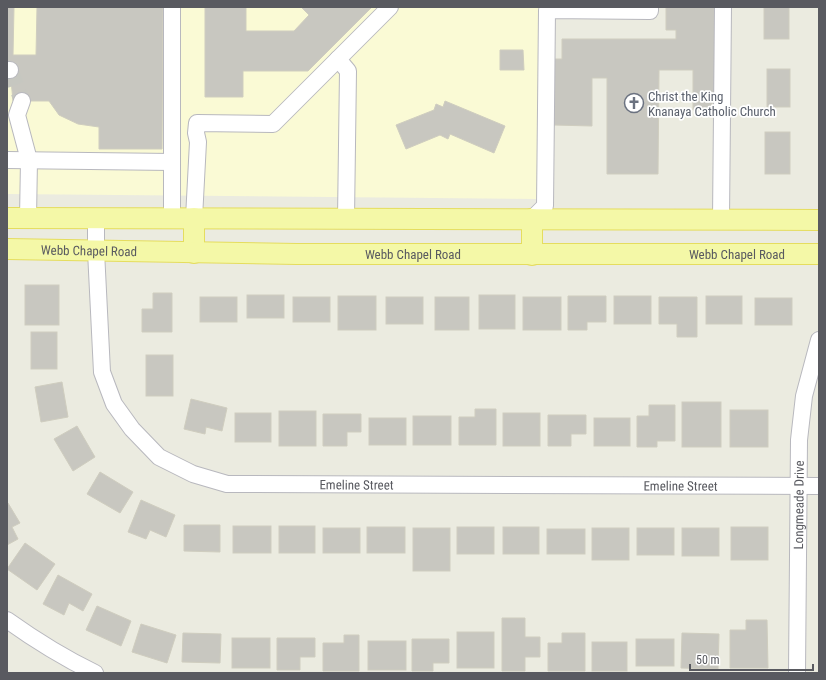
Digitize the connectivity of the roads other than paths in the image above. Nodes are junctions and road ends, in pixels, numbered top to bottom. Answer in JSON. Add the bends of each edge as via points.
{"nodes":[{"id":1,"x":172,"y":7,"type":"edge"},
{"id":2,"x":390,"y":7,"type":"edge"},
{"id":3,"x":650,"y":7,"type":"edge"},
{"id":4,"x":723,"y":7,"type":"edge"},
{"id":5,"x":338,"y":59,"type":"junction"},
{"id":6,"x":20,"y":108,"type":"tunnel mouth"},
{"id":7,"x":7,"y":160,"type":"edge"},
{"id":8,"x":29,"y":160,"type":"junction"},
{"id":9,"x":172,"y":162,"type":"junction"},
{"id":10,"x":96,"y":217,"type":"junction"},
{"id":11,"x":7,"y":218,"type":"edge"},
{"id":12,"x":28,"y":218,"type":"junction"},
{"id":13,"x":172,"y":218,"type":"junction"},
{"id":14,"x":194,"y":218,"type":"junction"},
{"id":15,"x":346,"y":218,"type":"junction"},
{"id":16,"x":532,"y":219,"type":"junction"},
{"id":17,"x":721,"y":219,"type":"junction"},
{"id":18,"x":819,"y":220,"type":"edge"},
{"id":19,"x":7,"y":250,"type":"edge"},
{"id":20,"x":96,"y":251,"type":"junction"},
{"id":21,"x":194,"y":253,"type":"junction"},
{"id":22,"x":819,"y":254,"type":"edge"},
{"id":23,"x":532,"y":255,"type":"junction"},
{"id":24,"x":819,"y":340,"type":"edge"},
{"id":25,"x":799,"y":486,"type":"junction"},
{"id":26,"x":819,"y":486,"type":"edge"},
{"id":27,"x":7,"y":620,"type":"edge"},
{"id":28,"x":95,"y":673,"type":"edge"},
{"id":29,"x":797,"y":673,"type":"edge"}],
"edges":[{"from":1,"to":9,"type":"street"},
{"from":2,"to":5,"type":"street"},
{"from":3,"to":16,"type":"street","via":[[650,11],[547,10],[545,206]]},
{"from":4,"to":17,"type":"street"},
{"from":5,"to":14,"type":"street","via":[[273,124],[197,123]]},
{"from":5,"to":15,"type":"street","via":[[348,71]]},
{"from":6,"to":8,"type":"street"},
{"from":7,"to":8,"type":"street"},
{"from":8,"to":9,"type":"street"},
{"from":8,"to":12,"type":"street"},
{"from":9,"to":13,"type":"street"},
{"from":10,"to":12,"type":"main road"},
{"from":10,"to":13,"type":"main road"},
{"from":10,"to":20,"type":"street","name":"Emeline Street"},
{"from":11,"to":12,"type":"main road"},
{"from":13,"to":14,"type":"main road"},
{"from":14,"to":15,"type":"main road"},
{"from":14,"to":21,"type":"main road"},
{"from":15,"to":16,"type":"main road"},
{"from":16,"to":17,"type":"main road"},
{"from":16,"to":23,"type":"main road"},
{"from":17,"to":18,"type":"main road"},
{"from":19,"to":20,"type":"main road","name":"Webb Chapel Road"},
{"from":20,"to":21,"type":"main road","name":"Webb Chapel Road"},
{"from":20,"to":25,"type":"street","name":"Emeline Street","via":[[102,372],[114,404],[132,429],[159,457],[193,474],[227,484]]},
{"from":21,"to":23,"type":"main road","name":"Webb Chapel Road"},
{"from":22,"to":23,"type":"main road","name":"Webb Chapel Road"},
{"from":24,"to":25,"type":"street","name":"Longmeade Drive","via":[[804,396],[799,440]]},
{"from":25,"to":26,"type":"street","name":"Emeline Street"},
{"from":25,"to":29,"type":"street","name":"Longmeade Drive"},
{"from":27,"to":28,"type":"street","via":[[32,639]]}]}
